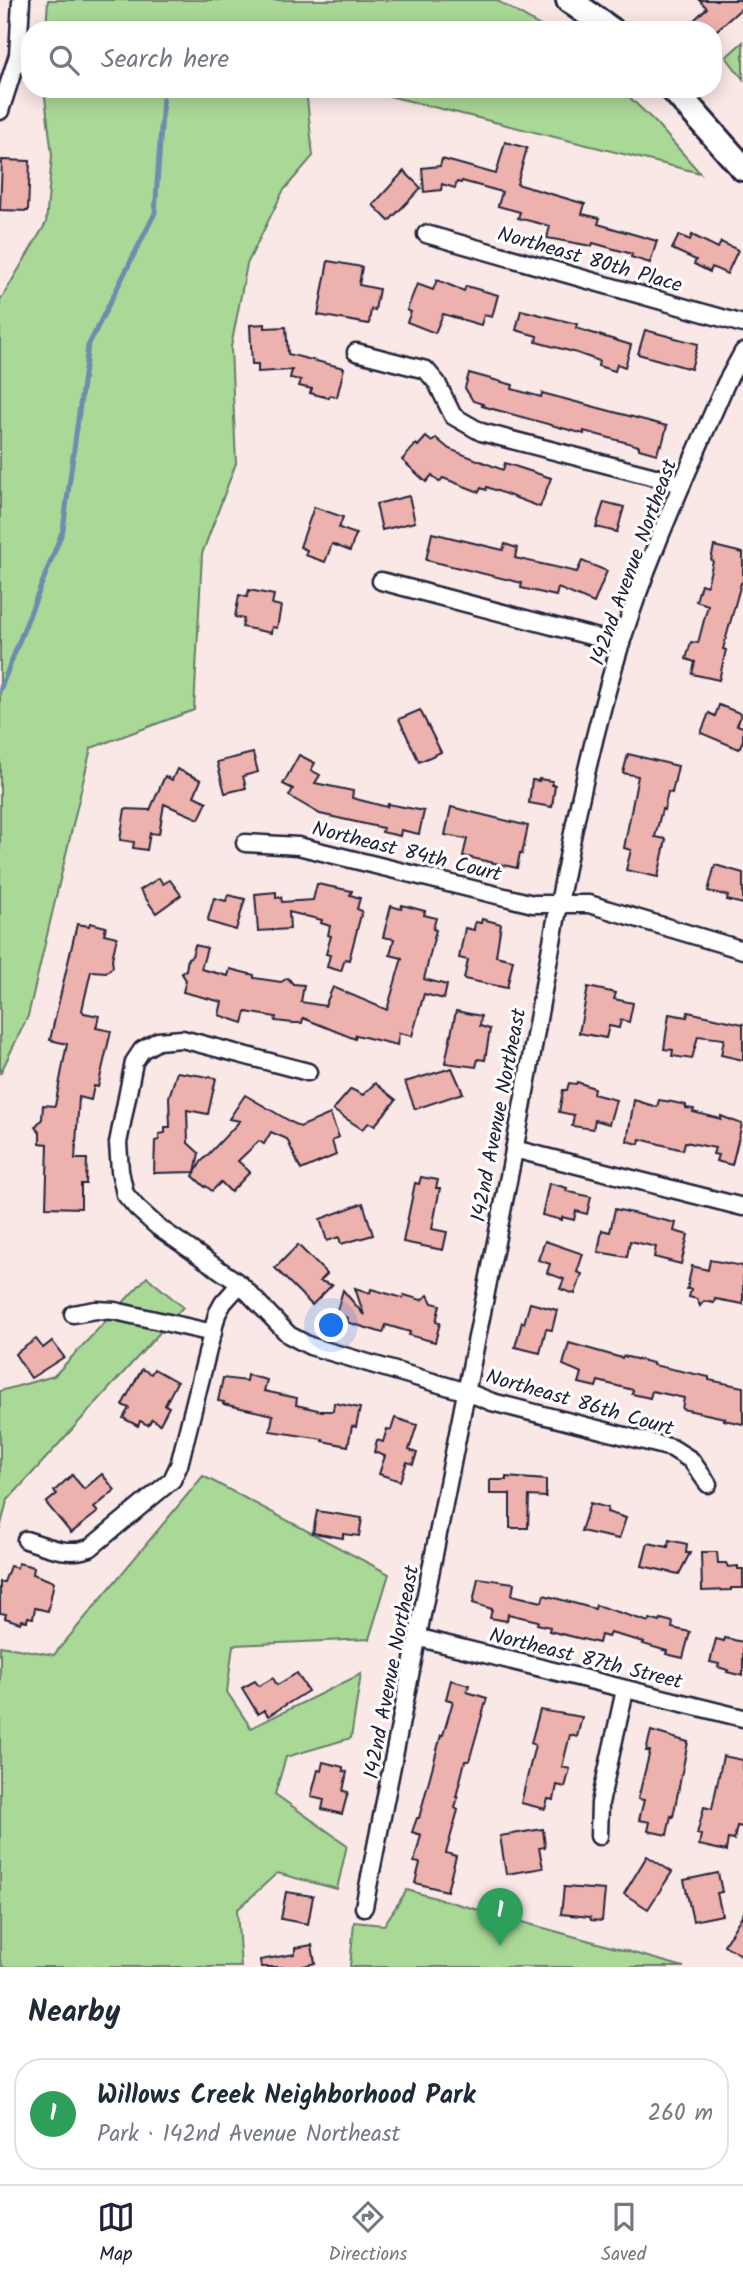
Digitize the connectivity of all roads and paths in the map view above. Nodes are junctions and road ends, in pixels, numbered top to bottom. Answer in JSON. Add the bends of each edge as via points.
{"nodes":[{"id":1,"x":20,"y":0,"type":"edge"},
{"id":2,"x":569,"y":0,"type":"edge"},
{"id":3,"x":598,"y":21,"type":"edge"},
{"id":4,"x":681,"y":98,"type":"edge"},
{"id":5,"x":0,"y":111,"type":"edge"},
{"id":6,"x":743,"y":168,"type":"edge"},
{"id":7,"x":426,"y":234,"type":"dead end"},
{"id":8,"x":743,"y":324,"type":"edge"},
{"id":9,"x":356,"y":352,"type":"dead end"},
{"id":10,"x":743,"y":352,"type":"edge"},
{"id":11,"x":682,"y":484,"type":"junction"},
{"id":12,"x":381,"y":581,"type":"dead end"},
{"id":13,"x":621,"y":644,"type":"junction"},
{"id":14,"x":245,"y":843,"type":"dead end"},
{"id":15,"x":559,"y":904,"type":"junction"},
{"id":16,"x":743,"y":950,"type":"edge"},
{"id":17,"x":308,"y":1072,"type":"dead end"},
{"id":18,"x":514,"y":1149,"type":"junction"},
{"id":19,"x":743,"y":1207,"type":"edge"},
{"id":20,"x":240,"y":1284,"type":"junction"},
{"id":21,"x":74,"y":1314,"type":"dead end"},
{"id":22,"x":213,"y":1333,"type":"junction"},
{"id":23,"x":467,"y":1392,"type":"junction"},
{"id":24,"x":708,"y":1484,"type":"dead end"},
{"id":25,"x":26,"y":1540,"type":"dead end"},
{"id":26,"x":420,"y":1638,"type":"junction"},
{"id":27,"x":625,"y":1690,"type":"junction"},
{"id":28,"x":743,"y":1718,"type":"edge"},
{"id":29,"x":599,"y":1836,"type":"dead end"},
{"id":30,"x":364,"y":1907,"type":"dead end"}],
"edges":[{"from":1,"to":5,"type":"street","via":[[18,55]]},
{"from":2,"to":3,"type":"main road"},
{"from":4,"to":6,"type":"main road"},
{"from":7,"to":8,"type":"street","name":"Northeast 80th Place"},
{"from":9,"to":11,"type":"street","via":[[426,370],[453,416],[481,432]]},
{"from":10,"to":11,"type":"street","name":"142nd Avenue Northeast"},
{"from":11,"to":13,"type":"street","name":"142nd Avenue Northeast"},
{"from":12,"to":13,"type":"street"},
{"from":13,"to":15,"type":"street","name":"142nd Avenue Northeast"},
{"from":14,"to":15,"type":"street","name":"Northeast 84th Court","via":[[298,846],[533,904]]},
{"from":15,"to":16,"type":"street","name":"Northeast 84th Court","via":[[589,904]]},
{"from":15,"to":18,"type":"street","name":"142nd Avenue Northeast"},
{"from":17,"to":20,"type":"street","name":"Northeast 86th Court","via":[[182,1039],[159,1041],[142,1050],[134,1062],[118,1143],[125,1194],[158,1227]]},
{"from":18,"to":19,"type":"street"},
{"from":18,"to":23,"type":"street","name":"142nd Avenue Northeast"},
{"from":20,"to":22,"type":"street","via":[[223,1303]]},
{"from":20,"to":23,"type":"street","name":"Northeast 86th Court","via":[[289,1335],[310,1346]]},
{"from":21,"to":22,"type":"street","via":[[115,1311]]},
{"from":22,"to":25,"type":"street","via":[[179,1465],[165,1488],[90,1548],[64,1552]]},
{"from":23,"to":24,"type":"street","name":"Northeast 86th Court","via":[[673,1448],[691,1460]]},
{"from":23,"to":26,"type":"street","name":"142nd Avenue Northeast"},
{"from":26,"to":27,"type":"street","name":"Northeast 87th Street"},
{"from":26,"to":30,"type":"street","name":"142nd Avenue Northeast"},
{"from":27,"to":28,"type":"street","name":"Northeast 87th Street"},
{"from":27,"to":29,"type":"street","via":[[600,1803]]}]}
